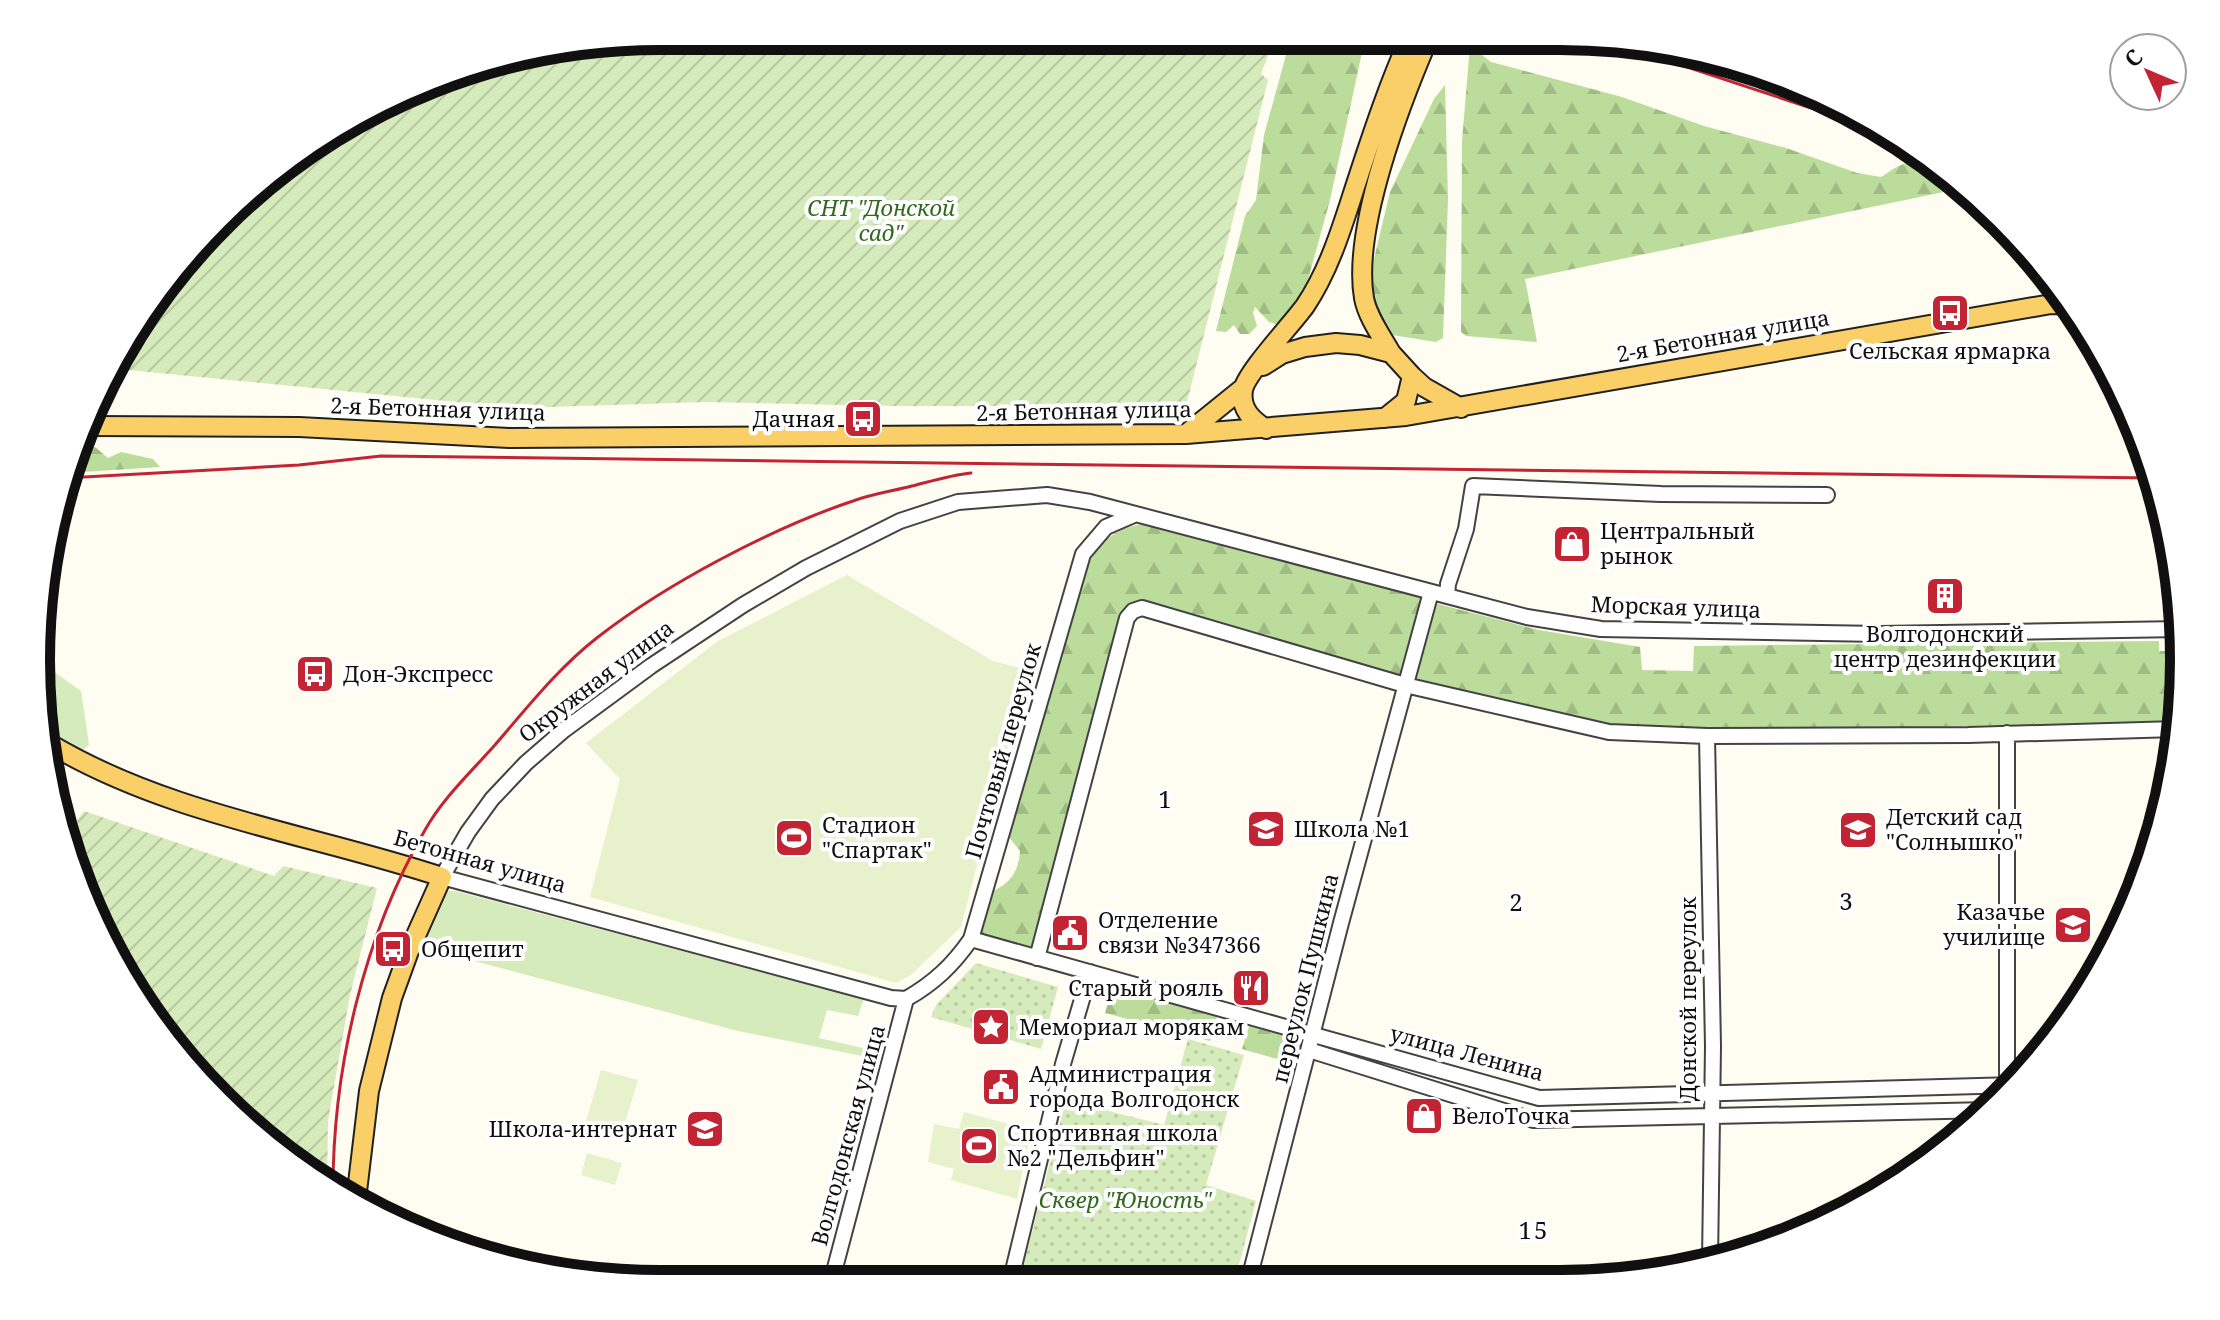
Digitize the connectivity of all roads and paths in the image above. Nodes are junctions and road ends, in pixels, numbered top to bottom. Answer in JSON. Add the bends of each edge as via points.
{"nodes":[{"id":1,"x":1410,"y":50,"type":"edge"},
{"id":2,"x":1418,"y":50,"type":"edge"},
{"id":3,"x":1410,"y":59,"type":"junction"},
{"id":4,"x":2052,"y":300,"type":"edge"},
{"id":5,"x":1391,"y":353,"type":"junction"},
{"id":6,"x":1412,"y":376,"type":"junction"},
{"id":7,"x":1248,"y":381,"type":"junction"},
{"id":8,"x":1461,"y":408,"type":"junction"},
{"id":9,"x":1385,"y":418,"type":"junction"},
{"id":10,"x":96,"y":426,"type":"edge"},
{"id":11,"x":1266,"y":429,"type":"junction"},
{"id":12,"x":1186,"y":434,"type":"junction"},
{"id":13,"x":1827,"y":495,"type":"dead end"},
{"id":14,"x":1136,"y":514,"type":"junction"},
{"id":15,"x":1431,"y":592,"type":"junction"},
{"id":16,"x":1447,"y":596,"type":"junction"},
{"id":17,"x":2169,"y":629,"type":"edge"},
{"id":18,"x":1405,"y":685,"type":"junction"},
{"id":19,"x":2166,"y":729,"type":"edge"},
{"id":20,"x":2007,"y":733,"type":"junction"},
{"id":21,"x":1707,"y":736,"type":"junction"},
{"id":22,"x":56,"y":748,"type":"edge"},
{"id":23,"x":442,"y":877,"type":"junction"},
{"id":24,"x":971,"y":939,"type":"junction"},
{"id":25,"x":1037,"y":958,"type":"junction"},
{"id":26,"x":1090,"y":972,"type":"junction"},
{"id":27,"x":906,"y":999,"type":"junction"},
{"id":28,"x":1314,"y":1035,"type":"junction"},
{"id":29,"x":1309,"y":1050,"type":"junction"},
{"id":30,"x":2010,"y":1071,"type":"edge"},
{"id":31,"x":1994,"y":1088,"type":"edge"},
{"id":32,"x":1711,"y":1094,"type":"junction"},
{"id":33,"x":1971,"y":1110,"type":"edge"},
{"id":34,"x":1710,"y":1116,"type":"junction"},
{"id":35,"x":357,"y":1189,"type":"edge"},
{"id":36,"x":1710,"y":1251,"type":"edge"},
{"id":37,"x":834,"y":1270,"type":"edge"},
{"id":38,"x":1013,"y":1270,"type":"edge"},
{"id":39,"x":1251,"y":1270,"type":"edge"}],
"edges":[{"from":1,"to":3,"type":"main road"},
{"from":2,"to":3,"type":"main road"},
{"from":3,"to":5,"type":"main road","via":[[1361,270],[1364,302]]},
{"from":3,"to":7,"type":"main road","via":[[1385,94],[1325,268],[1309,299]]},
{"from":4,"to":8,"type":"main road","name":"2-я Бетонная улица"},
{"from":5,"to":6,"type":"main road"},
{"from":5,"to":7,"type":"main road","via":[[1360,345],[1320,344],[1282,354]]},
{"from":6,"to":8,"type":"main road"},
{"from":6,"to":9,"type":"main road","via":[[1406,401]]},
{"from":7,"to":11,"type":"main road","via":[[1244,409]]},
{"from":7,"to":12,"type":"main road"},
{"from":8,"to":9,"type":"main road","name":"2-я Бетонная улица"},
{"from":9,"to":11,"type":"main road","name":"2-я Бетонная улица"},
{"from":10,"to":12,"type":"main road","name":"2-я Бетонная улица","via":[[299,427],[509,438]]},
{"from":11,"to":12,"type":"main road","name":"2-я Бетонная улица"},
{"from":13,"to":16,"type":"street","via":[[1473,486]]},
{"from":14,"to":15,"type":"street","name":"Морская улица"},
{"from":14,"to":23,"type":"street","name":"Окружная улица","via":[[1047,495],[958,502],[900,521],[838,551],[743,605],[564,730],[492,799]]},
{"from":14,"to":24,"type":"street","name":"Почтовый переулок","via":[[1106,527],[1083,554]]},
{"from":15,"to":16,"type":"street","name":"Морская улица"},
{"from":15,"to":18,"type":"street","name":"переулок Пушкина"},
{"from":16,"to":17,"type":"street","name":"Морская улица","via":[[1601,629],[1880,634]]},
{"from":18,"to":21,"type":"street","via":[[1609,732]]},
{"from":18,"to":25,"type":"street","via":[[1142,608],[1133,611]]},
{"from":18,"to":28,"type":"street","name":"переулок Пушкина"},
{"from":19,"to":20,"type":"street"},
{"from":20,"to":21,"type":"street"},
{"from":20,"to":30,"type":"street"},
{"from":21,"to":32,"type":"street","name":"Донской переулок"},
{"from":22,"to":23,"type":"main road","name":"Бетонная улица","via":[[96,770],[193,806]]},
{"from":23,"to":27,"type":"street","name":"Бетонная улица"},
{"from":23,"to":35,"type":"main road","name":"Окружная улица","via":[[395,989],[369,1091]]},
{"from":24,"to":25,"type":"street","name":"улица Ленина"},
{"from":24,"to":27,"type":"street","name":"Почтовый переулок","via":[[943,974]]},
{"from":25,"to":26,"type":"street","name":"улица Ленина"},
{"from":26,"to":28,"type":"street","name":"улица Ленина"},
{"from":26,"to":38,"type":"street"},
{"from":27,"to":37,"type":"street","name":"Волгодонская улица"},
{"from":28,"to":29,"type":"street","name":"переулок Пушкина"},
{"from":28,"to":32,"type":"street","name":"улица Ленина","via":[[1539,1098]]},
{"from":29,"to":34,"type":"street","name":"улица Ленина","via":[[1533,1120]]},
{"from":29,"to":39,"type":"street","name":"переулок Пушкина"},
{"from":31,"to":32,"type":"street","name":"улица Ленина"},
{"from":32,"to":34,"type":"street","name":"Донской переулок"},
{"from":33,"to":34,"type":"street","name":"улица Ленина"},
{"from":34,"to":36,"type":"street","name":"Донской переулок"}]}
